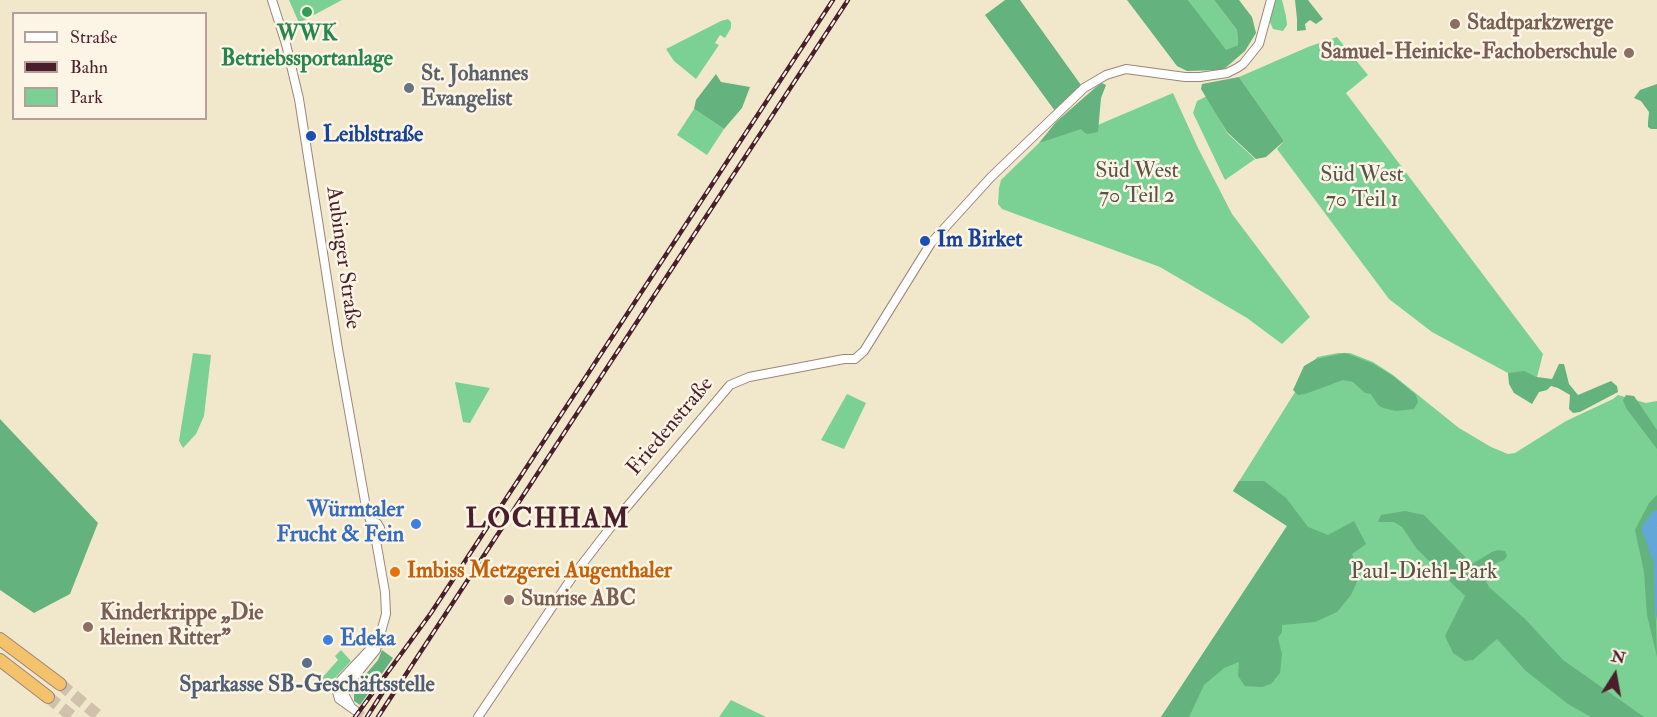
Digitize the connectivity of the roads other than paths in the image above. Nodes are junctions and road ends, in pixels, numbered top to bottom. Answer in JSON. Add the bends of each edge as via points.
{"nodes":[{"id":1,"x":272,"y":0,"type":"edge"},
{"id":2,"x":1272,"y":0,"type":"edge"},
{"id":3,"x":0,"y":639,"type":"edge"},
{"id":4,"x":0,"y":660,"type":"edge"},
{"id":5,"x":60,"y":684,"type":"tunnel mouth"},
{"id":6,"x":48,"y":697,"type":"tunnel mouth"},
{"id":7,"x":354,"y":709,"type":"dead end"},
{"id":8,"x":478,"y":717,"type":"edge"}],
"edges":[{"from":1,"to":7,"type":"street","name":"Aubinger Straße","via":[[301,108],[338,349],[371,523],[368,530],[375,535],[385,603],[380,638],[341,680],[339,699]]},
{"from":2,"to":8,"type":"street","name":"Friedenstraße","via":[[1259,44],[1237,68],[1200,77],[1126,69],[1084,88],[991,177],[931,243],[864,351],[855,359],[749,376],[730,385],[573,576]]},
{"from":3,"to":5,"type":"highway"},
{"from":4,"to":6,"type":"highway"}]}
